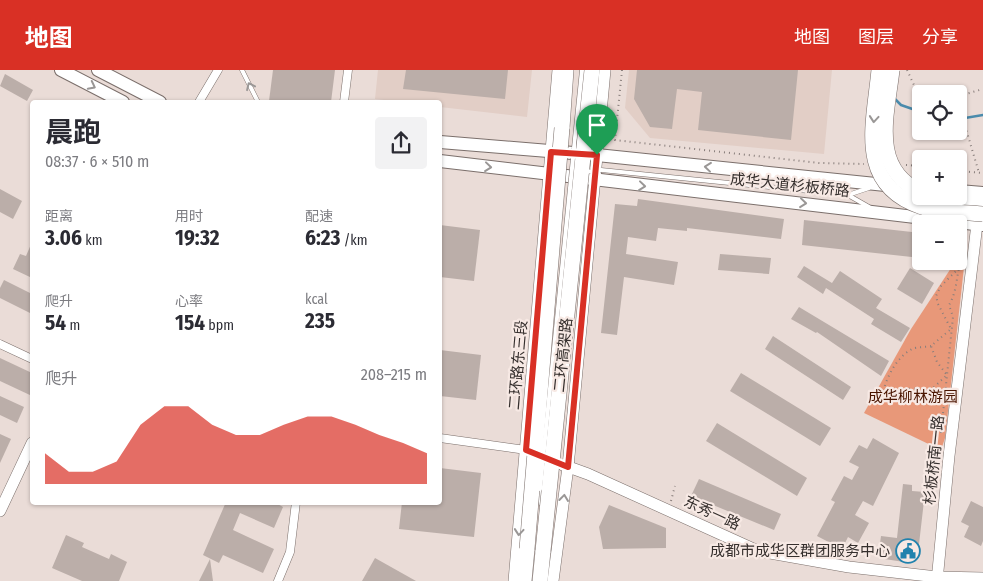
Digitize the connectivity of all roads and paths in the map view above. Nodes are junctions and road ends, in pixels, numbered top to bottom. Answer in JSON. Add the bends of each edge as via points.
{"nodes":[{"id":1,"x":60,"y":70,"type":"edge"},
{"id":2,"x":98,"y":70,"type":"edge"},
{"id":3,"x":218,"y":70,"type":"edge"},
{"id":4,"x":242,"y":70,"type":"edge"},
{"id":5,"x":348,"y":70,"type":"edge"},
{"id":6,"x":558,"y":70,"type":"edge"},
{"id":7,"x":566,"y":70,"type":"edge"},
{"id":8,"x":582,"y":70,"type":"edge"},
{"id":9,"x":592,"y":70,"type":"edge"},
{"id":10,"x":605,"y":70,"type":"edge"},
{"id":11,"x":622,"y":70,"type":"edge"},
{"id":12,"x":879,"y":70,"type":"edge"},
{"id":13,"x":892,"y":70,"type":"edge"},
{"id":14,"x":907,"y":70,"type":"edge"},
{"id":15,"x":914,"y":85,"type":"edge"},
{"id":16,"x":983,"y":88,"type":"edge"},
{"id":17,"x":967,"y":94,"type":"edge"},
{"id":18,"x":119,"y":100,"type":"edge"},
{"id":19,"x":156,"y":100,"type":"edge"},
{"id":20,"x":200,"y":100,"type":"edge"},
{"id":21,"x":257,"y":100,"type":"edge"},
{"id":22,"x":344,"y":100,"type":"edge"},
{"id":23,"x":967,"y":132,"type":"edge"},
{"id":24,"x":442,"y":142,"type":"edge"},
{"id":25,"x":574,"y":148,"type":"junction"},
{"id":26,"x":551,"y":152,"type":"junction"},
{"id":27,"x":594,"y":161,"type":"junction"},
{"id":28,"x":442,"y":162,"type":"edge"},
{"id":29,"x":585,"y":163,"type":"dead end"},
{"id":30,"x":866,"y":164,"type":"dead end"},
{"id":31,"x":905,"y":165,"type":"dead end"},
{"id":32,"x":912,"y":165,"type":"edge"},
{"id":33,"x":601,"y":170,"type":"junction"},
{"id":34,"x":967,"y":172,"type":"edge"},
{"id":35,"x":979,"y":173,"type":"junction"},
{"id":36,"x":983,"y":173,"type":"edge"},
{"id":37,"x":549,"y":174,"type":"junction"},
{"id":38,"x":594,"y":180,"type":"junction"},
{"id":39,"x":879,"y":185,"type":"junction"},
{"id":40,"x":912,"y":186,"type":"edge"},
{"id":41,"x":912,"y":187,"type":"edge"},
{"id":42,"x":570,"y":190,"type":"junction"},
{"id":43,"x":967,"y":192,"type":"edge"},
{"id":44,"x":983,"y":193,"type":"edge"},
{"id":45,"x":848,"y":195,"type":"junction"},
{"id":46,"x":967,"y":201,"type":"edge"},
{"id":47,"x":983,"y":203,"type":"edge"},
{"id":48,"x":878,"y":211,"type":"junction"},
{"id":49,"x":981,"y":221,"type":"edge"},
{"id":50,"x":957,"y":270,"type":"edge"},
{"id":51,"x":958,"y":270,"type":"edge"},
{"id":52,"x":952,"y":329,"type":"junction"},
{"id":53,"x":0,"y":344,"type":"edge"},
{"id":54,"x":932,"y":346,"type":"junction"},
{"id":55,"x":30,"y":358,"type":"edge"},
{"id":56,"x":947,"y":375,"type":"junction"},
{"id":57,"x":442,"y":438,"type":"edge"},
{"id":58,"x":30,"y":447,"type":"edge"},
{"id":59,"x":526,"y":450,"type":"junction"},
{"id":60,"x":949,"y":456,"type":"junction"},
{"id":61,"x":568,"y":467,"type":"junction"},
{"id":62,"x":675,"y":486,"type":"dead end"},
{"id":63,"x":540,"y":489,"type":"junction"},
{"id":64,"x":296,"y":505,"type":"edge"},
{"id":65,"x":1,"y":508,"type":"edge"},
{"id":66,"x":669,"y":510,"type":"junction"},
{"id":67,"x":527,"y":549,"type":"junction"},
{"id":68,"x":543,"y":551,"type":"junction"},
{"id":69,"x":983,"y":578,"type":"edge"},
{"id":70,"x":937,"y":579,"type":"edge"},
{"id":71,"x":278,"y":581,"type":"edge"},
{"id":72,"x":514,"y":581,"type":"edge"},
{"id":73,"x":524,"y":581,"type":"edge"},
{"id":74,"x":540,"y":581,"type":"edge"},
{"id":75,"x":554,"y":581,"type":"edge"}],
"edges":[{"from":1,"to":18,"type":"main road","one_way":true},
{"from":2,"to":19,"type":"main road"},
{"from":3,"to":20,"type":"street"},
{"from":21,"to":4,"type":"lane","one_way":true},
{"from":5,"to":22,"type":"street"},
{"from":6,"to":26,"type":"main road","name":"二环路东三段"},
{"from":7,"to":67,"type":"highway","name":"二环高架路","bridge":true},
{"from":8,"to":25,"type":"lane"},
{"from":9,"to":68,"type":"highway","name":"二环高架路","bridge":true},
{"from":10,"to":27,"type":"main road"},
{"from":11,"to":30,"type":"path","via":[[616,140],[819,163]]},
{"from":12,"to":49,"type":"highway","one_way":true,"bridge":true,"via":[[872,147],[883,181],[898,195],[923,207]]},
{"from":13,"to":40,"type":"highway","bridge":true,"via":[[885,147],[898,177]]},
{"from":14,"to":15,"type":"path"},
{"from":16,"to":17,"type":"path"},
{"from":23,"to":35,"type":"path"},
{"from":24,"to":26,"type":"main road","name":"成华大道杉板桥路"},
{"from":25,"to":29,"type":"lane","bridge":true},
{"from":25,"to":42,"type":"lane","bridge":true},
{"from":26,"to":27,"type":"main road","name":"成华大道杉板桥路"},
{"from":26,"to":37,"type":"main road","name":"二环路东三段"},
{"from":27,"to":33,"type":"lane","bridge":true},
{"from":27,"to":38,"type":"main road"},
{"from":39,"to":27,"type":"main road","name":"成华大道杉板桥路","one_way":true},
{"from":28,"to":37,"type":"main road","name":"成华大道杉板桥路","one_way":true},
{"from":31,"to":32,"type":"path"},
{"from":33,"to":42,"type":"lane","bridge":true,"via":[[579,177]]},
{"from":33,"to":45,"type":"lane"},
{"from":34,"to":35,"type":"path"},
{"from":35,"to":36,"type":"path"},
{"from":37,"to":38,"type":"main road","name":"成华大道杉板桥路"},
{"from":37,"to":59,"type":"main road","name":"二环路东三段"},
{"from":38,"to":48,"type":"main road","name":"成华大道杉板桥路","one_way":true},
{"from":38,"to":61,"type":"main road"},
{"from":39,"to":41,"type":"main road","name":"成华大道杉板桥路"},
{"from":39,"to":45,"type":"lane"},
{"from":42,"to":63,"type":"lane","bridge":true},
{"from":43,"to":44,"type":"main road"},
{"from":45,"to":48,"type":"lane"},
{"from":46,"to":47,"type":"highway"},
{"from":48,"to":49,"type":"main road","name":"成华大道杉板桥路"},
{"from":49,"to":60,"type":"main road","name":"杉板桥南一路"},
{"from":50,"to":52,"type":"path","via":[[936,296]]},
{"from":51,"to":52,"type":"path","via":[[955,295],[949,305]]},
{"from":52,"to":54,"type":"path"},
{"from":52,"to":56,"type":"path"},
{"from":53,"to":55,"type":"street"},
{"from":54,"to":56,"type":"path","via":[[937,362]]},
{"from":54,"to":56,"type":"path","via":[[912,349],[887,378],[883,392],[888,398],[896,398],[905,389],[933,388]]},
{"from":56,"to":60,"type":"path","via":[[940,441]]},
{"from":57,"to":59,"type":"street"},
{"from":58,"to":65,"type":"main road"},
{"from":59,"to":61,"type":"main road","name":"东秀一路"},
{"from":59,"to":72,"type":"main road","name":"二环路东三段","one_way":true},
{"from":60,"to":70,"type":"main road","name":"杉板桥南一路"},
{"from":61,"to":66,"type":"main road","name":"东秀一路"},
{"from":75,"to":61,"type":"main road","one_way":true},
{"from":62,"to":66,"type":"path"},
{"from":63,"to":67,"type":"lane","bridge":true},
{"from":63,"to":68,"type":"lane","bridge":true},
{"from":64,"to":71,"type":"street","via":[[290,552]]},
{"from":66,"to":70,"type":"main road","name":"东秀一路","via":[[758,551]]},
{"from":67,"to":73,"type":"highway","name":"二环高架路"},
{"from":68,"to":74,"type":"highway","name":"二环高架路"},
{"from":69,"to":70,"type":"main road","name":"东秀一路"}]}
